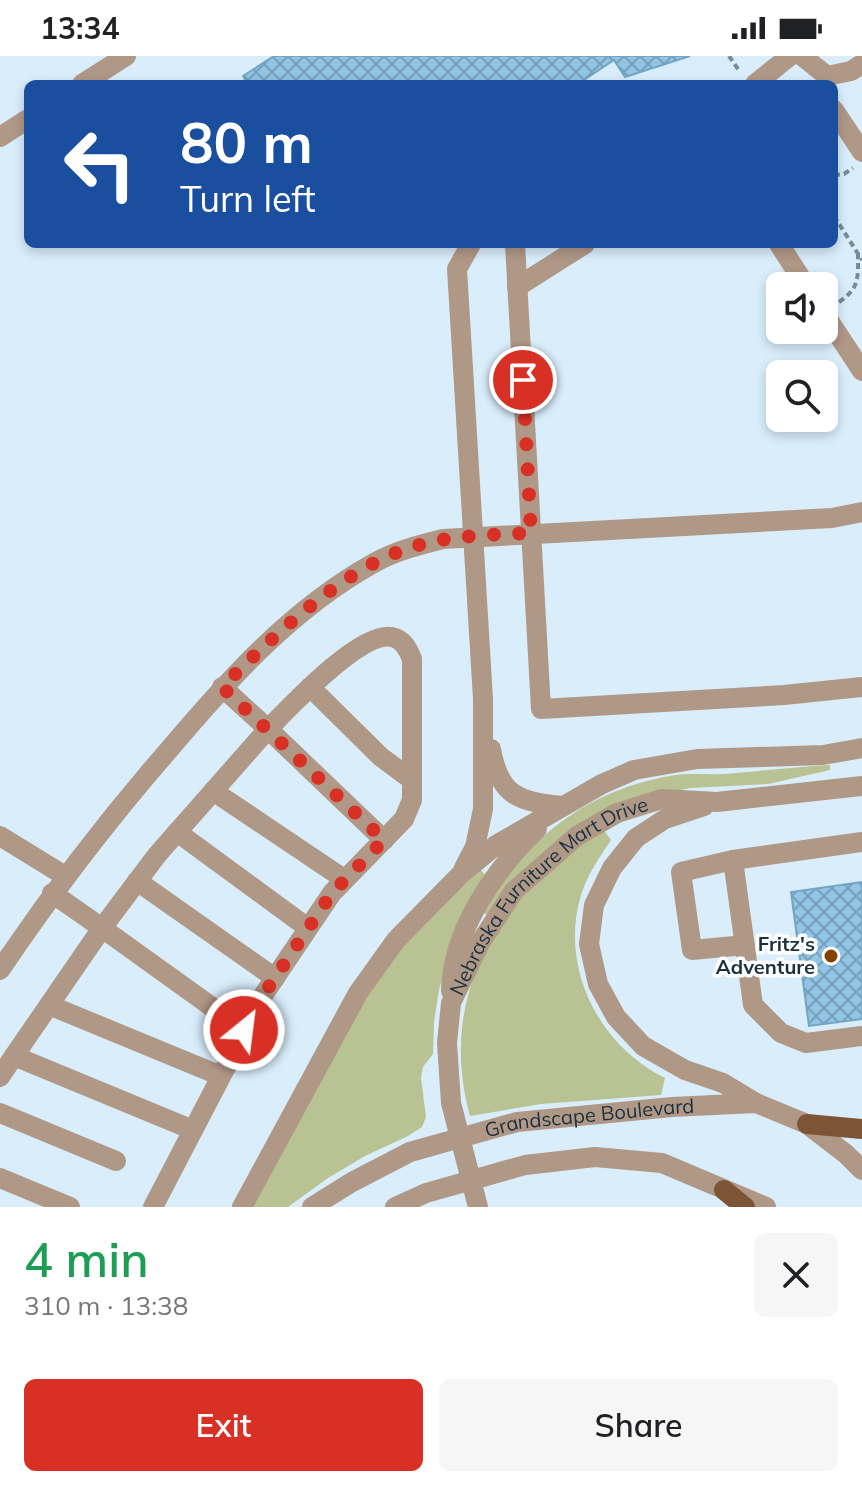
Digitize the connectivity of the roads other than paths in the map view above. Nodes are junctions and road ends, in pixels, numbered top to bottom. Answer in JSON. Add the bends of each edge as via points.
{"nodes":[{"id":1,"x":126,"y":56,"type":"edge"},
{"id":2,"x":790,"y":56,"type":"edge"},
{"id":3,"x":802,"y":56,"type":"edge"},
{"id":4,"x":862,"y":64,"type":"edge"},
{"id":5,"x":88,"y":80,"type":"edge"},
{"id":6,"x":760,"y":80,"type":"edge"},
{"id":7,"x":827,"y":80,"type":"edge"},
{"id":8,"x":838,"y":116,"type":"edge"},
{"id":9,"x":24,"y":122,"type":"edge"},
{"id":10,"x":0,"y":137,"type":"edge"},
{"id":11,"x":862,"y":152,"type":"edge"},
{"id":12,"x":469,"y":248,"type":"edge"},
{"id":13,"x":515,"y":248,"type":"edge"},
{"id":14,"x":579,"y":248,"type":"edge"},
{"id":15,"x":782,"y":248,"type":"edge"},
{"id":16,"x":797,"y":272,"type":"edge"},
{"id":17,"x":517,"y":287,"type":"junction"},
{"id":18,"x":838,"y":328,"type":"edge"},
{"id":19,"x":862,"y":371,"type":"edge"},
{"id":20,"x":862,"y":512,"type":"edge"},
{"id":21,"x":531,"y":533,"type":"junction"},
{"id":22,"x":473,"y":536,"type":"junction"},
{"id":23,"x":222,"y":687,"type":"junction"},
{"id":24,"x":310,"y":687,"type":"junction"},
{"id":25,"x":862,"y":687,"type":"edge"},
{"id":26,"x":483,"y":699,"type":"junction"},
{"id":27,"x":268,"y":729,"type":"junction"},
{"id":28,"x":862,"y":748,"type":"edge"},
{"id":29,"x":412,"y":780,"type":"junction"},
{"id":30,"x":862,"y":786,"type":"edge"},
{"id":31,"x":213,"y":791,"type":"junction"},
{"id":32,"x":717,"y":802,"type":"junction"},
{"id":33,"x":563,"y":806,"type":"junction"},
{"id":34,"x":177,"y":832,"type":"junction"},
{"id":35,"x":0,"y":836,"type":"edge"},
{"id":36,"x":384,"y":840,"type":"junction"},
{"id":37,"x":862,"y":842,"type":"edge"},
{"id":38,"x":733,"y":860,"type":"junction"},
{"id":39,"x":461,"y":874,"type":"junction"},
{"id":40,"x":65,"y":876,"type":"junction"},
{"id":41,"x":344,"y":879,"type":"junction"},
{"id":42,"x":137,"y":881,"type":"junction"},
{"id":43,"x":52,"y":893,"type":"junction"},
{"id":44,"x":102,"y":928,"type":"junction"},
{"id":45,"x":308,"y":928,"type":"junction"},
{"id":46,"x":745,"y":945,"type":"junction"},
{"id":47,"x":0,"y":970,"type":"edge"},
{"id":48,"x":275,"y":978,"type":"junction"},
{"id":49,"x":451,"y":1003,"type":"junction"},
{"id":50,"x":49,"y":1005,"type":"junction"},
{"id":51,"x":244,"y":1030,"type":"junction"},
{"id":52,"x":862,"y":1036,"type":"edge"},
{"id":53,"x":14,"y":1056,"type":"junction"},
{"id":54,"x":221,"y":1076,"type":"junction"},
{"id":55,"x":0,"y":1077,"type":"edge"},
{"id":56,"x":756,"y":1103,"type":"junction"},
{"id":57,"x":0,"y":1113,"type":"edge"},
{"id":58,"x":807,"y":1124,"type":"junction"},
{"id":59,"x":862,"y":1129,"type":"edge"},
{"id":60,"x":193,"y":1130,"type":"junction"},
{"id":61,"x":116,"y":1161,"type":"dead end"},
{"id":62,"x":862,"y":1170,"type":"edge"},
{"id":63,"x":0,"y":1178,"type":"edge"},
{"id":64,"x":724,"y":1190,"type":"junction"},
{"id":65,"x":70,"y":1207,"type":"edge"},
{"id":66,"x":153,"y":1207,"type":"edge"},
{"id":67,"x":242,"y":1207,"type":"edge"},
{"id":68,"x":312,"y":1207,"type":"edge"},
{"id":69,"x":395,"y":1207,"type":"edge"},
{"id":70,"x":478,"y":1207,"type":"edge"},
{"id":71,"x":745,"y":1207,"type":"edge"},
{"id":72,"x":766,"y":1207,"type":"edge"}],
"edges":[{"from":1,"to":5,"type":"street"},
{"from":2,"to":6,"type":"street"},
{"from":3,"to":7,"type":"street"},
{"from":4,"to":7,"type":"street"},
{"from":8,"to":11,"type":"street"},
{"from":9,"to":10,"type":"street"},
{"from":12,"to":22,"type":"street","via":[[457,269]]},
{"from":13,"to":17,"type":"street"},
{"from":14,"to":17,"type":"street"},
{"from":15,"to":16,"type":"street"},
{"from":17,"to":21,"type":"street"},
{"from":18,"to":19,"type":"street"},
{"from":20,"to":21,"type":"street","via":[[832,518]]},
{"from":21,"to":22,"type":"street"},
{"from":21,"to":25,"type":"street","via":[[541,709]]},
{"from":22,"to":23,"type":"street","via":[[408,548],[374,563],[278,632]]},
{"from":22,"to":26,"type":"street"},
{"from":23,"to":27,"type":"street"},
{"from":23,"to":40,"type":"street"},
{"from":24,"to":27,"type":"street"},
{"from":24,"to":29,"type":"street"},
{"from":24,"to":29,"type":"street","via":[[376,638],[400,640],[412,659]]},
{"from":26,"to":33,"type":"street","via":[[495,773],[530,803]]},
{"from":26,"to":39,"type":"street","via":[[483,809],[475,847]]},
{"from":27,"to":31,"type":"street"},
{"from":27,"to":36,"type":"street"},
{"from":28,"to":33,"type":"street","name":"Nebraska Furniture Mart Drive","via":[[823,755],[697,759],[634,770]]},
{"from":29,"to":36,"type":"street","via":[[410,809]]},
{"from":30,"to":32,"type":"street","name":"Nebraska Furniture Mart Drive"},
{"from":31,"to":34,"type":"street"},
{"from":31,"to":41,"type":"street"},
{"from":32,"to":49,"type":"street","name":"Nebraska Furniture Mart Drive","via":[[662,799],[617,813],[577,836],[514,891],[480,943]]},
{"from":32,"to":56,"type":"street","via":[[665,819],[636,838],[612,868],[594,905],[589,944],[598,984],[616,1017],[643,1046]]},
{"from":33,"to":39,"type":"street","via":[[496,845]]},
{"from":33,"to":49,"type":"street","via":[[525,841],[468,925],[453,964]]},
{"from":34,"to":42,"type":"street"},
{"from":34,"to":45,"type":"street"},
{"from":35,"to":40,"type":"street"},
{"from":36,"to":41,"type":"street"},
{"from":37,"to":38,"type":"street"},
{"from":38,"to":46,"type":"street"},
{"from":38,"to":46,"type":"street","via":[[681,872],[692,950]]},
{"from":39,"to":67,"type":"street","via":[[396,940],[358,993]]},
{"from":40,"to":43,"type":"street"},
{"from":41,"to":45,"type":"street"},
{"from":42,"to":44,"type":"street"},
{"from":42,"to":48,"type":"street"},
{"from":43,"to":44,"type":"street"},
{"from":43,"to":47,"type":"street"},
{"from":44,"to":50,"type":"street"},
{"from":44,"to":51,"type":"street"},
{"from":45,"to":48,"type":"street"},
{"from":46,"to":52,"type":"street","via":[[753,1005],[781,1033],[806,1043]]},
{"from":48,"to":51,"type":"street"},
{"from":49,"to":70,"type":"street","name":"Nebraska Furniture Mart Drive","via":[[451,1103]]},
{"from":50,"to":53,"type":"street"},
{"from":50,"to":54,"type":"street"},
{"from":51,"to":54,"type":"street"},
{"from":53,"to":55,"type":"street"},
{"from":53,"to":60,"type":"street"},
{"from":54,"to":60,"type":"street"},
{"from":56,"to":58,"type":"street","name":"Grandscape Boulevard"},
{"from":56,"to":68,"type":"street","name":"Grandscape Boulevard","via":[[517,1122],[410,1152]]},
{"from":57,"to":61,"type":"street"},
{"from":58,"to":59,"type":"main road"},
{"from":58,"to":62,"type":"street","name":"Grandscape Boulevard"},
{"from":60,"to":66,"type":"street"},
{"from":63,"to":65,"type":"street"},
{"from":64,"to":69,"type":"street","name":"Grandscape Boulevard","via":[[662,1163],[595,1157],[525,1165]]},
{"from":64,"to":71,"type":"main road"},
{"from":64,"to":72,"type":"street","name":"Grandscape Boulevard"}]}
